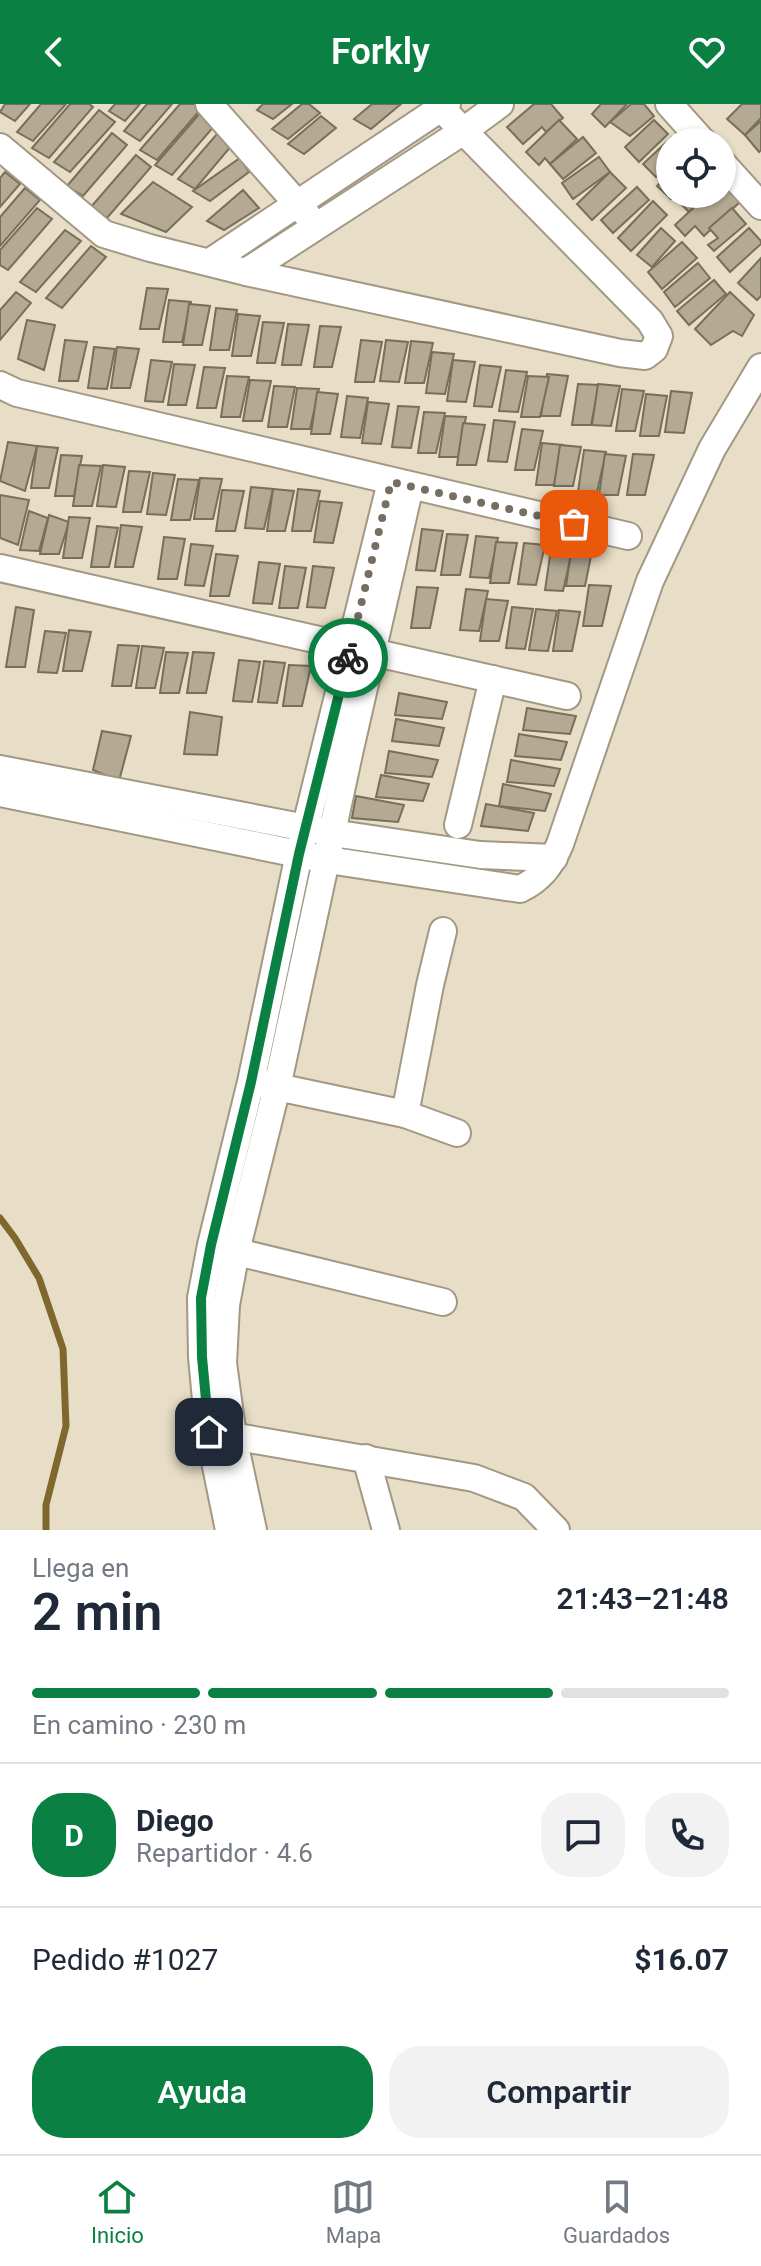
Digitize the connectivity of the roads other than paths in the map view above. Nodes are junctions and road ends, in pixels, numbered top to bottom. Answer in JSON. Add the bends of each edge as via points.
{"nodes":[{"id":1,"x":209,"y":104,"type":"edge"},
{"id":2,"x":500,"y":104,"type":"edge"},
{"id":3,"x":669,"y":104,"type":"edge"},
{"id":4,"x":441,"y":105,"type":"edge"},
{"id":5,"x":690,"y":128,"type":"edge"},
{"id":6,"x":462,"y":132,"type":"junction"},
{"id":7,"x":0,"y":147,"type":"edge"},
{"id":8,"x":736,"y":178,"type":"edge"},
{"id":9,"x":298,"y":204,"type":"junction"},
{"id":10,"x":761,"y":206,"type":"edge"},
{"id":11,"x":315,"y":225,"type":"junction"},
{"id":12,"x":210,"y":262,"type":"junction"},
{"id":13,"x":246,"y":272,"type":"junction"},
{"id":14,"x":761,"y":367,"type":"edge"},
{"id":15,"x":0,"y":385,"type":"edge"},
{"id":16,"x":400,"y":484,"type":"junction"},
{"id":17,"x":628,"y":536,"type":"dead end"},
{"id":18,"x":0,"y":568,"type":"edge"},
{"id":19,"x":362,"y":650,"type":"junction"},
{"id":20,"x":493,"y":679,"type":"junction"},
{"id":21,"x":567,"y":696,"type":"dead end"},
{"id":22,"x":339,"y":746,"type":"junction"},
{"id":23,"x":0,"y":769,"type":"edge"},
{"id":24,"x":0,"y":793,"type":"edge"},
{"id":25,"x":458,"y":825,"type":"dead end"},
{"id":26,"x":306,"y":828,"type":"junction"},
{"id":27,"x":332,"y":833,"type":"junction"},
{"id":28,"x":299,"y":854,"type":"junction"},
{"id":29,"x":554,"y":858,"type":"junction"},
{"id":30,"x":328,"y":860,"type":"junction"},
{"id":31,"x":443,"y":931,"type":"dead end"},
{"id":32,"x":251,"y":1082,"type":"junction"},
{"id":33,"x":277,"y":1087,"type":"junction"},
{"id":34,"x":405,"y":1114,"type":"junction"},
{"id":35,"x":457,"y":1133,"type":"dead end"},
{"id":36,"x":223,"y":1248,"type":"junction"},
{"id":37,"x":443,"y":1302,"type":"dead end"},
{"id":38,"x":221,"y":1434,"type":"junction"},
{"id":39,"x":366,"y":1458,"type":"junction"},
{"id":40,"x":229,"y":1530,"type":"edge"},
{"id":41,"x":253,"y":1530,"type":"edge"},
{"id":42,"x":386,"y":1530,"type":"edge"},
{"id":43,"x":556,"y":1530,"type":"edge"}],
"edges":[{"from":1,"to":9,"type":"street"},
{"from":2,"to":6,"type":"street"},
{"from":3,"to":5,"type":"street"},
{"from":4,"to":6,"type":"street"},
{"from":4,"to":9,"type":"street"},
{"from":6,"to":11,"type":"street"},
{"from":6,"to":13,"type":"street","via":[[650,321],[659,336],[654,349],[645,356],[620,353]]},
{"from":7,"to":12,"type":"street","via":[[104,234]]},
{"from":8,"to":10,"type":"street"},
{"from":9,"to":11,"type":"street"},
{"from":9,"to":12,"type":"street"},
{"from":11,"to":13,"type":"street"},
{"from":12,"to":13,"type":"street"},
{"from":14,"to":29,"type":"street","via":[[712,449],[650,581]]},
{"from":15,"to":16,"type":"street"},
{"from":16,"to":17,"type":"street"},
{"from":16,"to":19,"type":"street"},
{"from":18,"to":19,"type":"street"},
{"from":19,"to":20,"type":"street"},
{"from":19,"to":22,"type":"street"},
{"from":20,"to":21,"type":"street"},
{"from":20,"to":25,"type":"street"},
{"from":22,"to":26,"type":"street"},
{"from":22,"to":27,"type":"street"},
{"from":23,"to":26,"type":"street"},
{"from":24,"to":28,"type":"street"},
{"from":26,"to":27,"type":"street"},
{"from":26,"to":28,"type":"street"},
{"from":27,"to":29,"type":"street","via":[[480,855]]},
{"from":27,"to":30,"type":"street"},
{"from":28,"to":30,"type":"street"},
{"from":28,"to":32,"type":"street"},
{"from":29,"to":30,"type":"street","via":[[543,874],[520,889]]},
{"from":30,"to":33,"type":"street"},
{"from":31,"to":34,"type":"street"},
{"from":32,"to":33,"type":"street"},
{"from":32,"to":36,"type":"street"},
{"from":33,"to":34,"type":"street"},
{"from":33,"to":36,"type":"street"},
{"from":34,"to":35,"type":"street"},
{"from":36,"to":37,"type":"street"},
{"from":36,"to":38,"type":"street"},
{"from":38,"to":39,"type":"street"},
{"from":38,"to":40,"type":"street"},
{"from":38,"to":41,"type":"street"},
{"from":39,"to":42,"type":"street"},
{"from":39,"to":43,"type":"street","via":[[500,1487],[524,1497]]}]}
